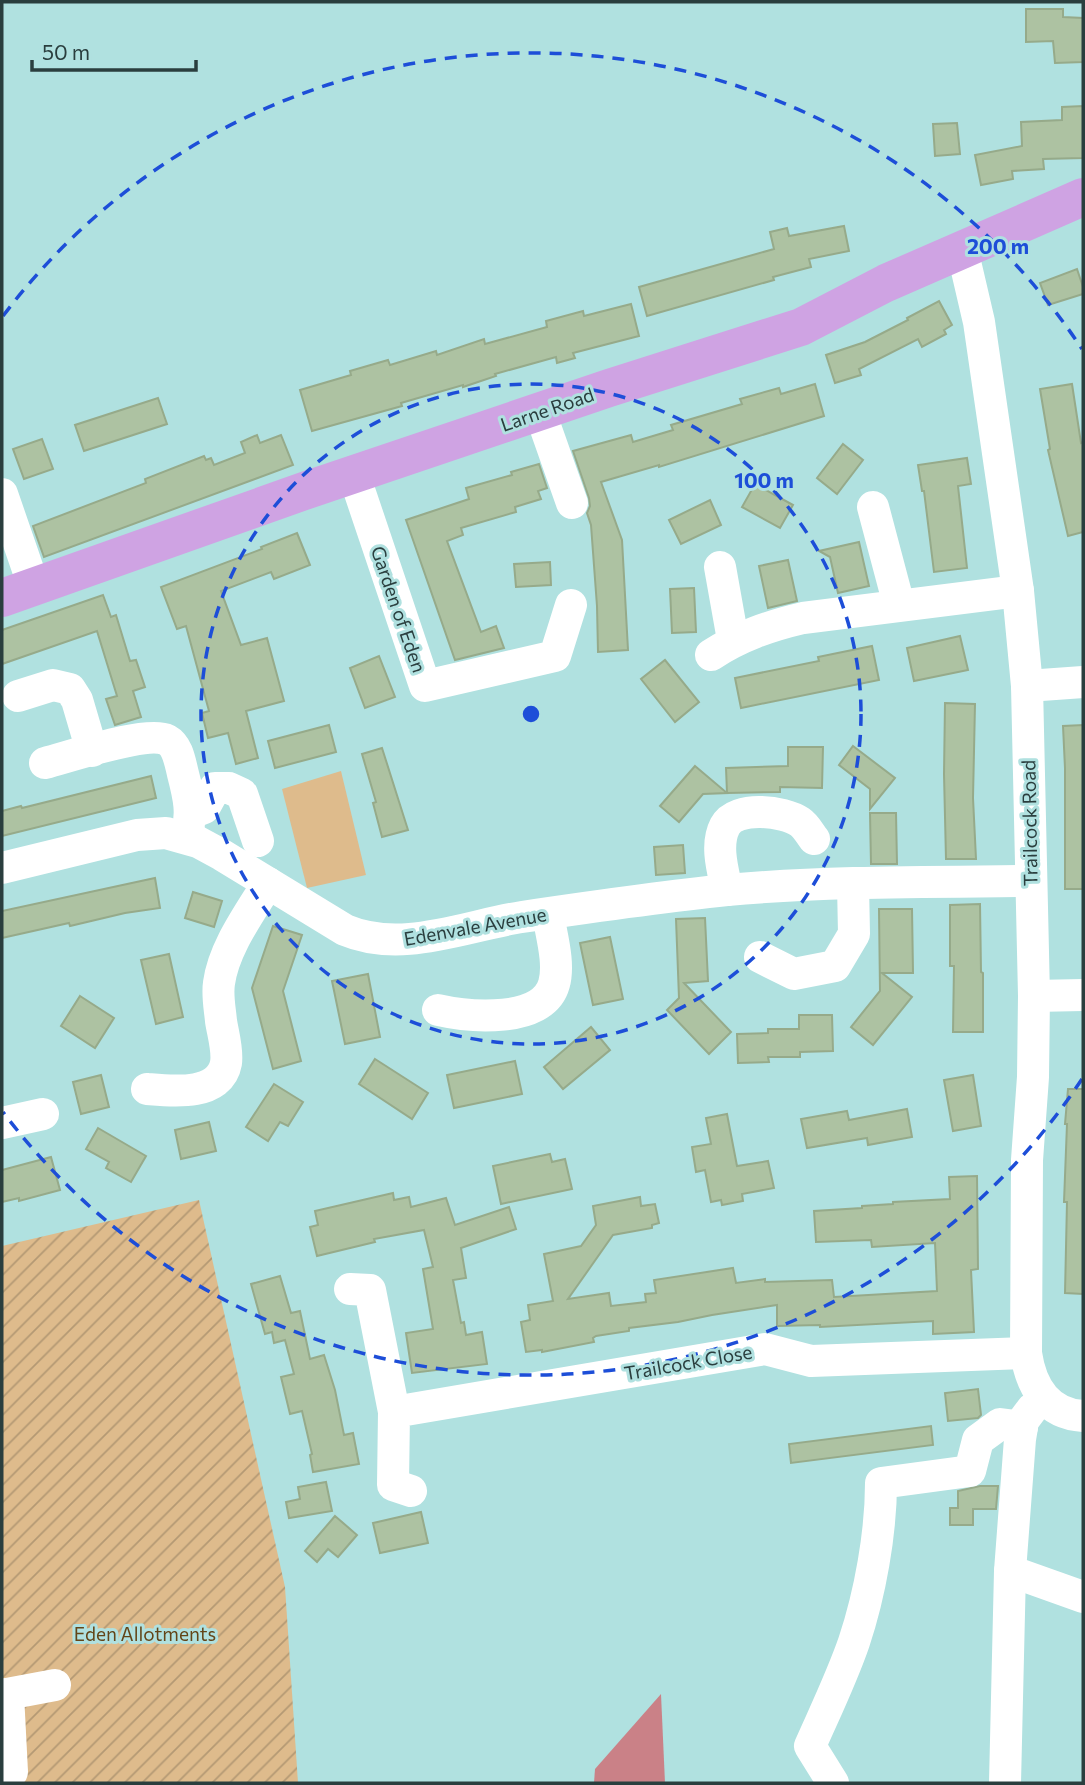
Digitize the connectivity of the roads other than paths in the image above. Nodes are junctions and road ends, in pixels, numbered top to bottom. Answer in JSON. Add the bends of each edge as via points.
{"nodes":[{"id":1,"x":1083,"y":197,"type":"edge"},
{"id":2,"x":962,"y":249,"type":"junction"},
{"id":3,"x":540,"y":412,"type":"junction"},
{"id":4,"x":354,"y":475,"type":"junction"},
{"id":5,"x":2,"y":494,"type":"edge"},
{"id":6,"x":572,"y":503,"type":"dead end"},
{"id":7,"x":873,"y":507,"type":"dead end"},
{"id":8,"x":720,"y":567,"type":"dead end"},
{"id":9,"x":1018,"y":591,"type":"junction"},
{"id":10,"x":18,"y":593,"type":"edge"},
{"id":11,"x":571,"y":605,"type":"dead end"},
{"id":12,"x":899,"y":605,"type":"junction"},
{"id":13,"x":1083,"y":682,"type":"edge"},
{"id":14,"x":1027,"y":686,"type":"junction"},
{"id":15,"x":18,"y":696,"type":"dead end"},
{"id":16,"x":92,"y":751,"type":"junction"},
{"id":17,"x":45,"y":763,"type":"dead end"},
{"id":18,"x":189,"y":826,"type":"junction"},
{"id":19,"x":814,"y":839,"type":"dead end"},
{"id":20,"x":258,"y":841,"type":"dead end"},
{"id":21,"x":2,"y":867,"type":"edge"},
{"id":22,"x":1030,"y":881,"type":"junction"},
{"id":23,"x":268,"y":883,"type":"junction"},
{"id":24,"x":853,"y":884,"type":"junction"},
{"id":25,"x":727,"y":890,"type":"junction"},
{"id":26,"x":548,"y":914,"type":"junction"},
{"id":27,"x":760,"y":957,"type":"dead end"},
{"id":28,"x":1083,"y":995,"type":"edge"},
{"id":29,"x":1034,"y":996,"type":"junction"},
{"id":30,"x":438,"y":1010,"type":"dead end"},
{"id":31,"x":147,"y":1089,"type":"dead end"},
{"id":32,"x":43,"y":1114,"type":"dead end"},
{"id":33,"x":2,"y":1123,"type":"edge"},
{"id":34,"x":370,"y":1285,"type":"dead end"},
{"id":35,"x":1026,"y":1353,"type":"junction"},
{"id":36,"x":1042,"y":1398,"type":"junction"},
{"id":37,"x":394,"y":1412,"type":"junction"},
{"id":38,"x":1083,"y":1416,"type":"edge"},
{"id":39,"x":1022,"y":1427,"type":"junction"},
{"id":40,"x":393,"y":1487,"type":"dead end"},
{"id":41,"x":1010,"y":1571,"type":"junction"},
{"id":42,"x":1083,"y":1597,"type":"edge"},
{"id":43,"x":55,"y":1685,"type":"dead end"},
{"id":44,"x":5,"y":1694,"type":"edge"},
{"id":45,"x":12,"y":1772,"type":"dead end"},
{"id":46,"x":833,"y":1783,"type":"edge"},
{"id":47,"x":1005,"y":1783,"type":"edge"}],
"edges":[{"from":1,"to":2,"type":"main road","name":"Larne Road"},
{"from":2,"to":3,"type":"main road","name":"Larne Road","via":[[801,327]]},
{"from":2,"to":9,"type":"street","name":"Trailcock Road","via":[[979,322]]},
{"from":3,"to":4,"type":"main road","name":"Larne Road"},
{"from":3,"to":6,"type":"street"},
{"from":4,"to":10,"type":"main road","name":"Larne Road"},
{"from":4,"to":11,"type":"street","name":"Garden of Eden","via":[[425,686],[555,656]]},
{"from":5,"to":10,"type":"street"},
{"from":7,"to":12,"type":"street"},
{"from":8,"to":12,"type":"street","via":[[722,648],[771,625]]},
{"from":9,"to":12,"type":"street"},
{"from":9,"to":14,"type":"street","name":"Trailcock Road"},
{"from":13,"to":14,"type":"street"},
{"from":14,"to":22,"type":"street","name":"Trailcock Road"},
{"from":15,"to":16,"type":"street","via":[[53,685],[71,689]]},
{"from":16,"to":17,"type":"street"},
{"from":16,"to":18,"type":"street","via":[[146,737],[167,740],[177,753]]},
{"from":18,"to":20,"type":"street","via":[[215,788],[229,788],[242,794]]},
{"from":18,"to":21,"type":"street","name":"Edenvale Avenue"},
{"from":18,"to":23,"type":"street","name":"Edenvale Avenue","via":[[222,855]]},
{"from":19,"to":25,"type":"street","via":[[802,823],[782,814],[738,815],[725,824],[720,843]]},
{"from":22,"to":24,"type":"street","name":"Edenvale Avenue"},
{"from":22,"to":29,"type":"street","name":"Trailcock Road"},
{"from":23,"to":26,"type":"street","name":"Edenvale Avenue","via":[[345,930],[380,940]]},
{"from":23,"to":31,"type":"street","via":[[234,941],[219,982],[226,1054],[222,1073],[212,1083],[195,1089]]},
{"from":24,"to":25,"type":"street","name":"Edenvale Avenue"},
{"from":24,"to":27,"type":"street","via":[[854,934],[835,966],[794,974]]},
{"from":25,"to":26,"type":"street","name":"Edenvale Avenue"},
{"from":26,"to":30,"type":"street","via":[[554,986],[540,1005],[519,1012],[478,1015]]},
{"from":28,"to":29,"type":"street"},
{"from":29,"to":35,"type":"street","name":"Trailcock Road"},
{"from":32,"to":33,"type":"street"},
{"from":34,"to":37,"type":"street"},
{"from":35,"to":36,"type":"street","name":"Trailcock Road","via":[[1031,1378]]},
{"from":35,"to":37,"type":"street","name":"Trailcock Close","via":[[811,1361],[765,1349]]},
{"from":36,"to":38,"type":"street","via":[[1055,1409]]},
{"from":36,"to":39,"type":"street"},
{"from":37,"to":40,"type":"street"},
{"from":39,"to":41,"type":"street"},
{"from":39,"to":46,"type":"street","via":[[1000,1424],[978,1440],[970,1471],[881,1483],[870,1574],[854,1641],[810,1746]]},
{"from":41,"to":42,"type":"street"},
{"from":41,"to":47,"type":"street"},
{"from":43,"to":44,"type":"street"},
{"from":44,"to":45,"type":"street"}]}
